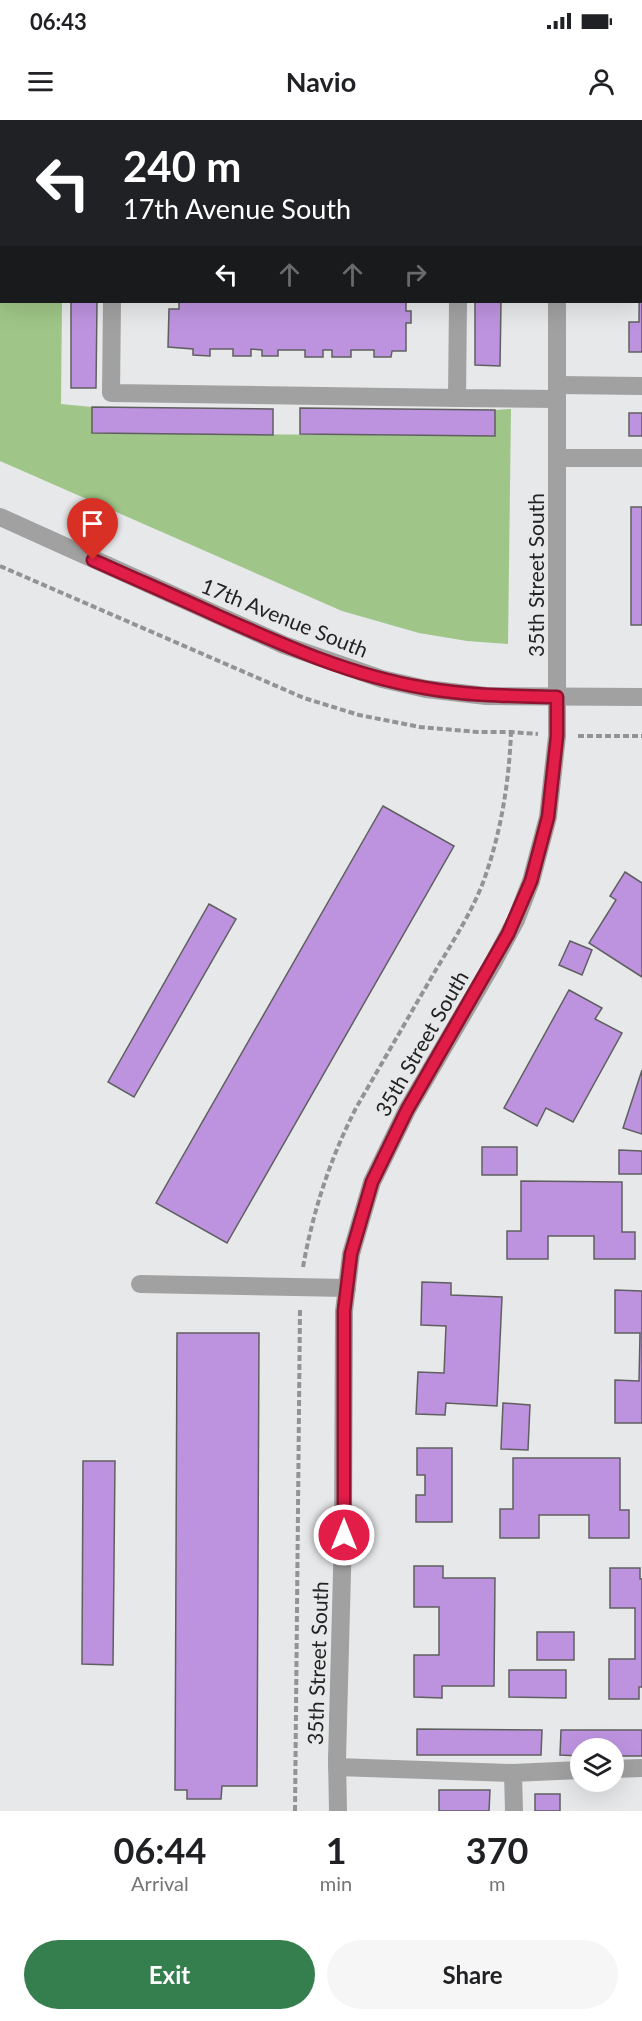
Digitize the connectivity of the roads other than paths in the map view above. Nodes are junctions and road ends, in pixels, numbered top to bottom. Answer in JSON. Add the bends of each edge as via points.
{"nodes":[{"id":1,"x":112,"y":303,"type":"edge"},
{"id":2,"x":458,"y":303,"type":"edge"},
{"id":3,"x":557,"y":303,"type":"edge"},
{"id":4,"x":642,"y":386,"type":"edge"},
{"id":5,"x":557,"y":392,"type":"junction"},
{"id":6,"x":457,"y":398,"type":"junction"},
{"id":7,"x":557,"y":458,"type":"junction"},
{"id":8,"x":642,"y":458,"type":"edge"},
{"id":9,"x":0,"y":517,"type":"edge"},
{"id":10,"x":557,"y":697,"type":"junction"},
{"id":11,"x":642,"y":697,"type":"edge"},
{"id":12,"x":140,"y":1284,"type":"dead end"},
{"id":13,"x":347,"y":1288,"type":"junction"},
{"id":14,"x":337,"y":1767,"type":"junction"},
{"id":15,"x":642,"y":1768,"type":"edge"},
{"id":16,"x":624,"y":1769,"type":"edge"},
{"id":17,"x":570,"y":1770,"type":"edge"},
{"id":18,"x":513,"y":1773,"type":"junction"},
{"id":19,"x":338,"y":1811,"type":"edge"},
{"id":20,"x":514,"y":1811,"type":"edge"}],
"edges":[{"from":1,"to":6,"type":"street","via":[[111,393]]},
{"from":2,"to":6,"type":"street"},
{"from":3,"to":5,"type":"street","name":"35th Street South"},
{"from":4,"to":5,"type":"street"},
{"from":5,"to":6,"type":"street"},
{"from":5,"to":7,"type":"street","name":"35th Street South"},
{"from":7,"to":8,"type":"street"},
{"from":7,"to":10,"type":"street","name":"35th Street South"},
{"from":9,"to":10,"type":"street","name":"17th Avenue South","via":[[284,645],[341,666],[426,688],[486,696]]},
{"from":10,"to":11,"type":"street","name":"17th Avenue South"},
{"from":10,"to":13,"type":"street","name":"35th Street South","via":[[548,817],[531,881],[507,937],[407,1110],[372,1182],[351,1254]]},
{"from":12,"to":13,"type":"street"},
{"from":13,"to":14,"type":"street","name":"35th Street South"},
{"from":14,"to":18,"type":"street"},
{"from":14,"to":19,"type":"street","name":"35th Street South"},
{"from":15,"to":16,"type":"street"},
{"from":17,"to":18,"type":"street"},
{"from":18,"to":20,"type":"street"}]}
